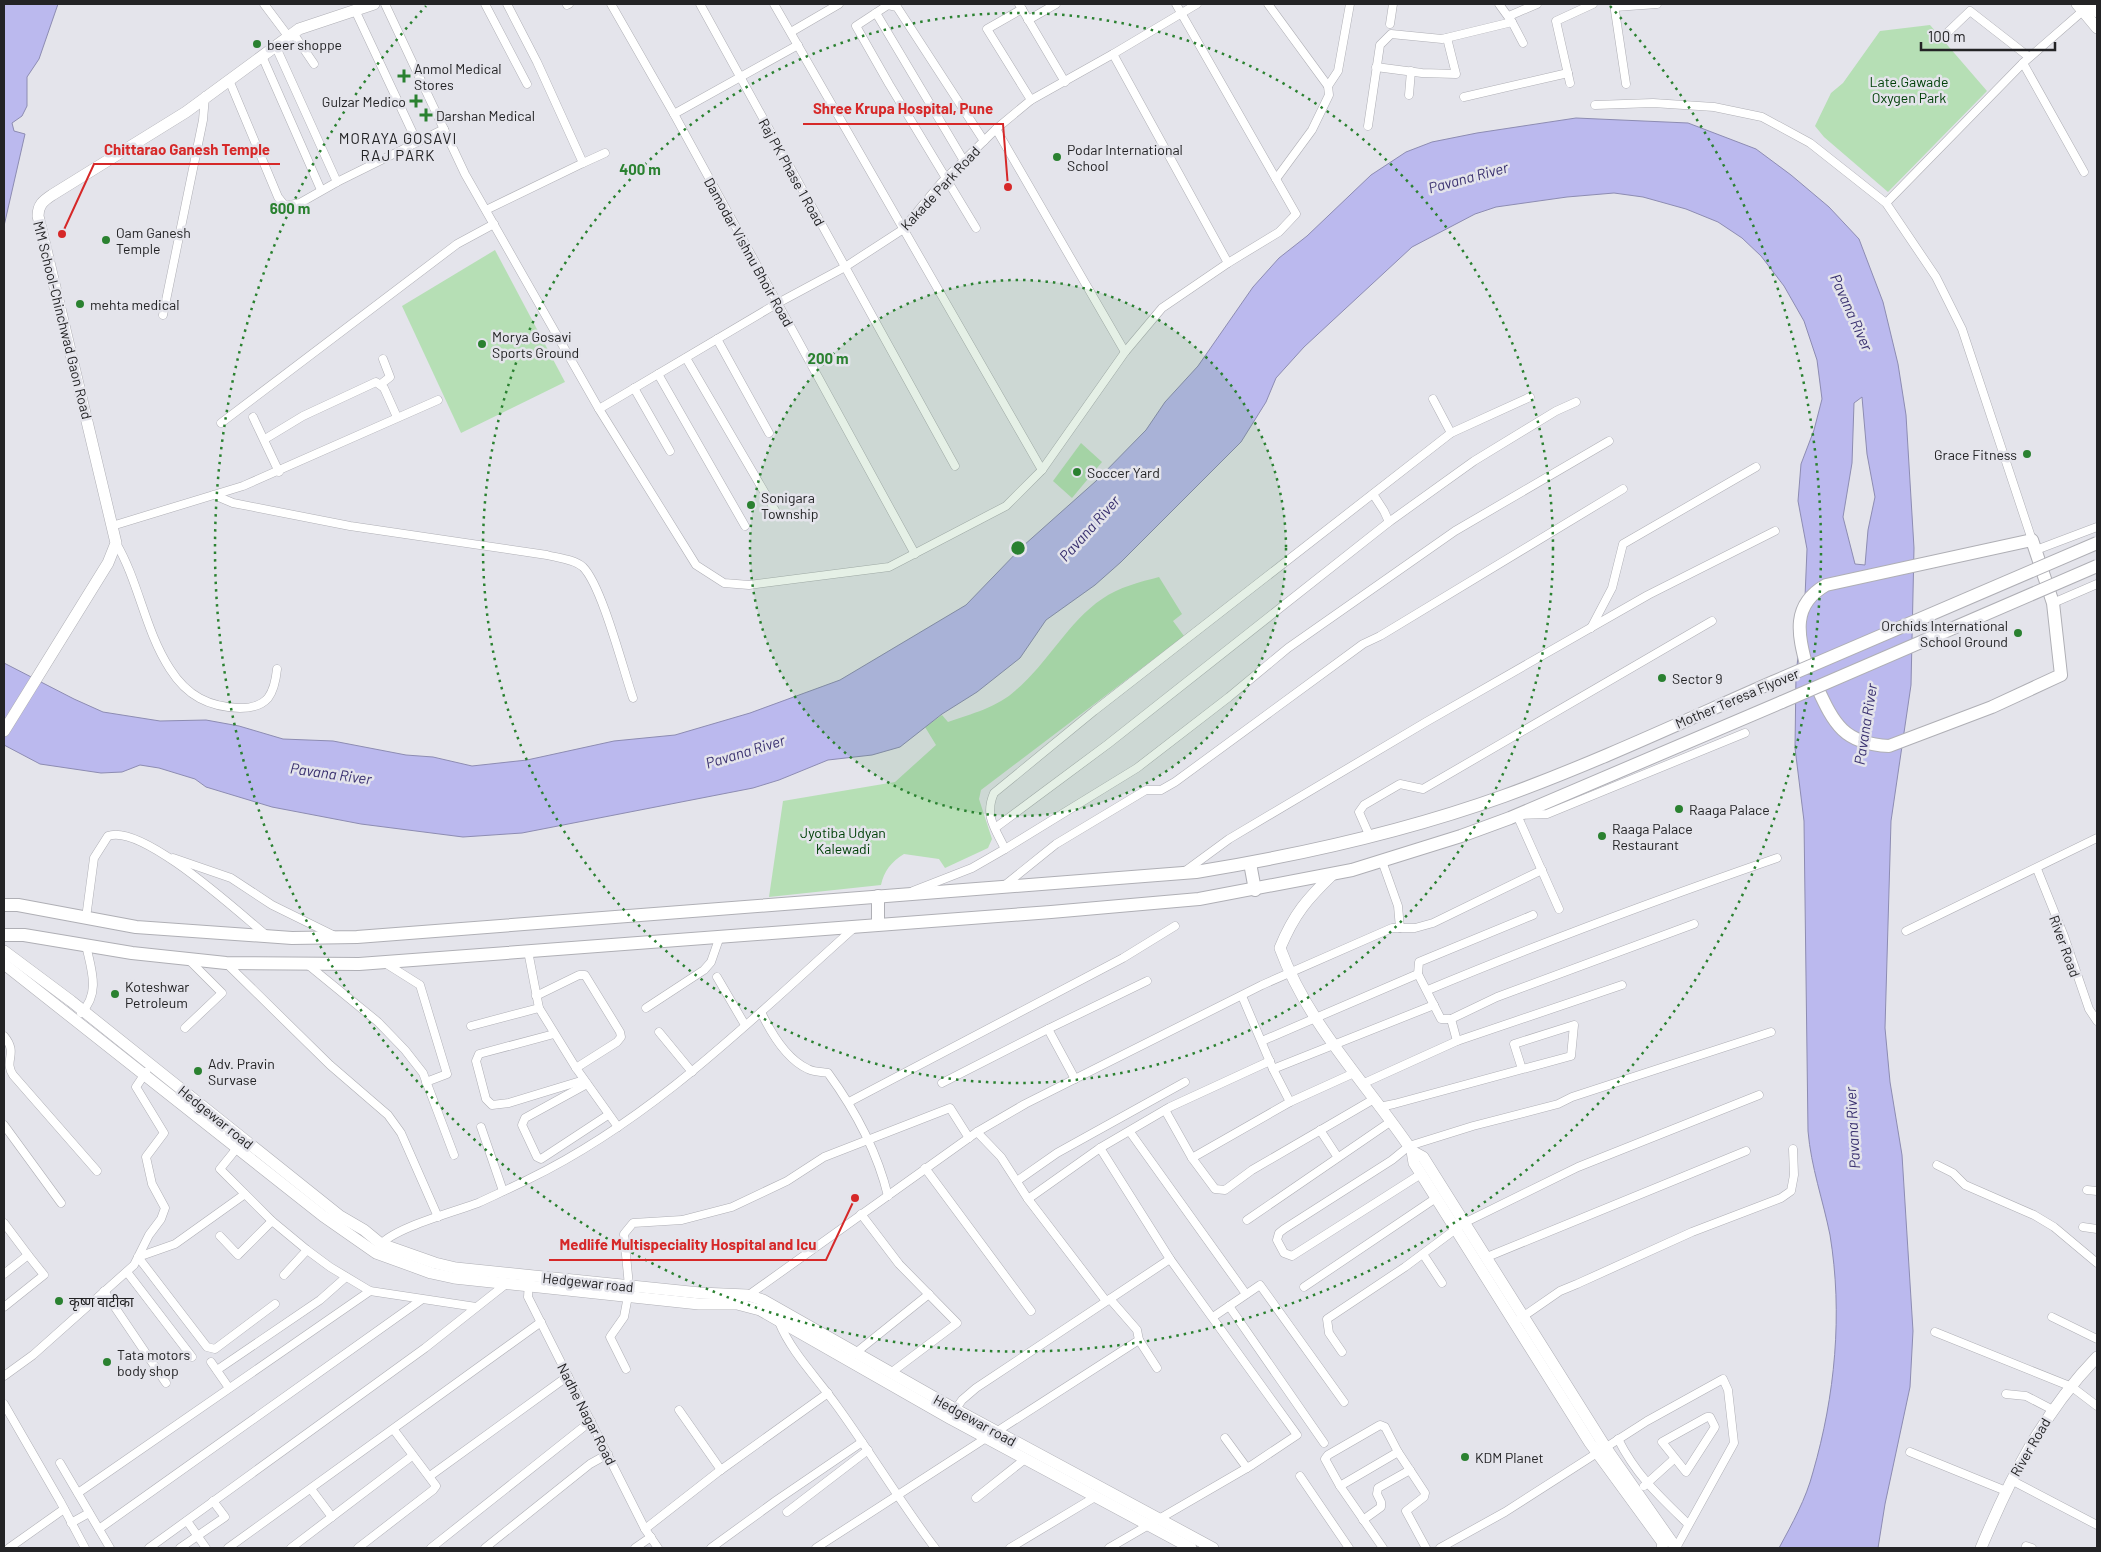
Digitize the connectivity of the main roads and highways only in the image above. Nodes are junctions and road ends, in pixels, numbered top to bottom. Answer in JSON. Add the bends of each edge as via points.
{"nodes":[{"id":1,"x":374,"y":4,"type":"edge"},
{"id":2,"x":2085,"y":6,"type":"edge"},
{"id":3,"x":2097,"y":12,"type":"edge"},
{"id":4,"x":2097,"y":28,"type":"edge"},
{"id":5,"x":2097,"y":542,"type":"edge"},
{"id":6,"x":2097,"y":566,"type":"edge"},
{"id":7,"x":1807,"y":668,"type":"junction"},
{"id":8,"x":1817,"y":687,"type":"junction"},
{"id":9,"x":4,"y":731,"type":"edge"},
{"id":10,"x":1250,"y":863,"type":"junction"},
{"id":11,"x":1332,"y":874,"type":"junction"},
{"id":12,"x":1255,"y":890,"type":"junction"},
{"id":13,"x":878,"y":896,"type":"junction"},
{"id":14,"x":4,"y":905,"type":"edge"},
{"id":15,"x":878,"y":924,"type":"junction"},
{"id":16,"x":4,"y":936,"type":"edge"},
{"id":17,"x":4,"y":950,"type":"edge"},
{"id":18,"x":4,"y":964,"type":"edge"},
{"id":19,"x":79,"y":1015,"type":"junction"},
{"id":20,"x":1411,"y":1149,"type":"junction"},
{"id":21,"x":1460,"y":1226,"type":"junction"},
{"id":22,"x":378,"y":1249,"type":"junction"},
{"id":23,"x":529,"y":1281,"type":"junction"},
{"id":24,"x":629,"y":1291,"type":"junction"},
{"id":25,"x":1519,"y":1318,"type":"junction"},
{"id":26,"x":853,"y":1356,"type":"junction"},
{"id":27,"x":2097,"y":1357,"type":"edge"},
{"id":28,"x":953,"y":1414,"type":"junction"},
{"id":29,"x":991,"y":1435,"type":"junction"},
{"id":30,"x":1602,"y":1450,"type":"junction"},
{"id":31,"x":1153,"y":1522,"type":"junction"},
{"id":32,"x":1677,"y":1547,"type":"edge"},
{"id":33,"x":1191,"y":1548,"type":"edge"},
{"id":34,"x":1213,"y":1548,"type":"edge"},
{"id":35,"x":1662,"y":1548,"type":"edge"},
{"id":36,"x":1981,"y":1548,"type":"edge"}],
"edges":[{"from":1,"to":9,"type":"main road","name":"MM School-Chinchwad Gaon Road","via":[[323,19],[290,34],[186,112],[41,203],[38,216],[116,543],[108,562]]},
{"from":2,"to":3,"type":"main road"},
{"from":2,"to":4,"type":"main road"},
{"from":5,"to":7,"type":"main road","name":"Mother Teresa Flyover","bridge":true},
{"from":6,"to":8,"type":"main road","name":"Mother Teresa Flyover","bridge":true},
{"from":7,"to":8,"type":"main road","via":[[1801,644],[1800,616],[1804,604],[1814,592],[1826,585],[1977,551],[2034,545],[2053,602],[2061,675],[1992,707],[1889,746],[1855,740],[1841,730]]},
{"from":7,"to":10,"type":"main road","name":"Mother Teresa Flyover","bridge":true,"via":[[1533,785],[1370,837]]},
{"from":8,"to":11,"type":"main road","name":"Mother Teresa Flyover","bridge":true,"via":[[1517,815],[1461,836]]},
{"from":10,"to":12,"type":"main road"},
{"from":10,"to":13,"type":"main road","name":"Mother Teresa Flyover","via":[[1182,873]]},
{"from":11,"to":12,"type":"main road","name":"Mother Teresa Flyover"},
{"from":11,"to":20,"type":"main road","via":[[1303,903],[1280,948],[1289,974],[1313,1018]]},
{"from":12,"to":15,"type":"main road","name":"Mother Teresa Flyover","via":[[1169,901]]},
{"from":13,"to":14,"type":"main road","name":"Mother Teresa Flyover","via":[[337,937],[269,937],[136,927]]},
{"from":13,"to":15,"type":"main road"},
{"from":15,"to":16,"type":"main road","name":"Mother Teresa Flyover","via":[[384,962],[307,964],[226,963],[132,953],[24,934]]},
{"from":17,"to":19,"type":"main road","name":"Hedgewar road"},
{"from":18,"to":19,"type":"main road","name":"Hedgewar road"},
{"from":19,"to":22,"type":"main road","name":"Hedgewar road","via":[[151,1066]]},
{"from":19,"to":22,"type":"main road","name":"Hedgewar road","via":[[144,1075],[334,1225]]},
{"from":20,"to":21,"type":"main road","via":[[1423,1158]]},
{"from":20,"to":21,"type":"main road","via":[[1414,1163],[1436,1198]]},
{"from":21,"to":25,"type":"main road"},
{"from":21,"to":25,"type":"main road","via":[[1487,1257]]},
{"from":22,"to":23,"type":"main road","name":"Hedgewar road"},
{"from":22,"to":23,"type":"main road","name":"Hedgewar road","via":[[432,1273],[506,1284]]},
{"from":23,"to":24,"type":"main road","name":"Hedgewar road"},
{"from":24,"to":26,"type":"main road","name":"Hedgewar road","via":[[699,1304],[737,1304],[760,1310]]},
{"from":24,"to":26,"type":"main road","name":"Hedgewar road","via":[[747,1295],[784,1311]]},
{"from":25,"to":30,"type":"main road"},
{"from":26,"to":28,"type":"main road","name":"Hedgewar road"},
{"from":26,"to":28,"type":"main road","name":"Hedgewar road","via":[[892,1372]]},
{"from":27,"to":36,"type":"main road","name":"River Road","via":[[2053,1410],[2020,1461]]},
{"from":28,"to":29,"type":"main road","name":"Hedgewar road"},
{"from":29,"to":31,"type":"main road","name":"Hedgewar road"},
{"from":29,"to":31,"type":"main road","name":"Hedgewar road","via":[[1026,1459],[1095,1497]]},
{"from":30,"to":32,"type":"main road","via":[[1642,1488]]},
{"from":30,"to":35,"type":"main road","via":[[1663,1544]]},
{"from":31,"to":33,"type":"main road","name":"Hedgewar road"},
{"from":31,"to":34,"type":"main road","name":"Hedgewar road"}]}
